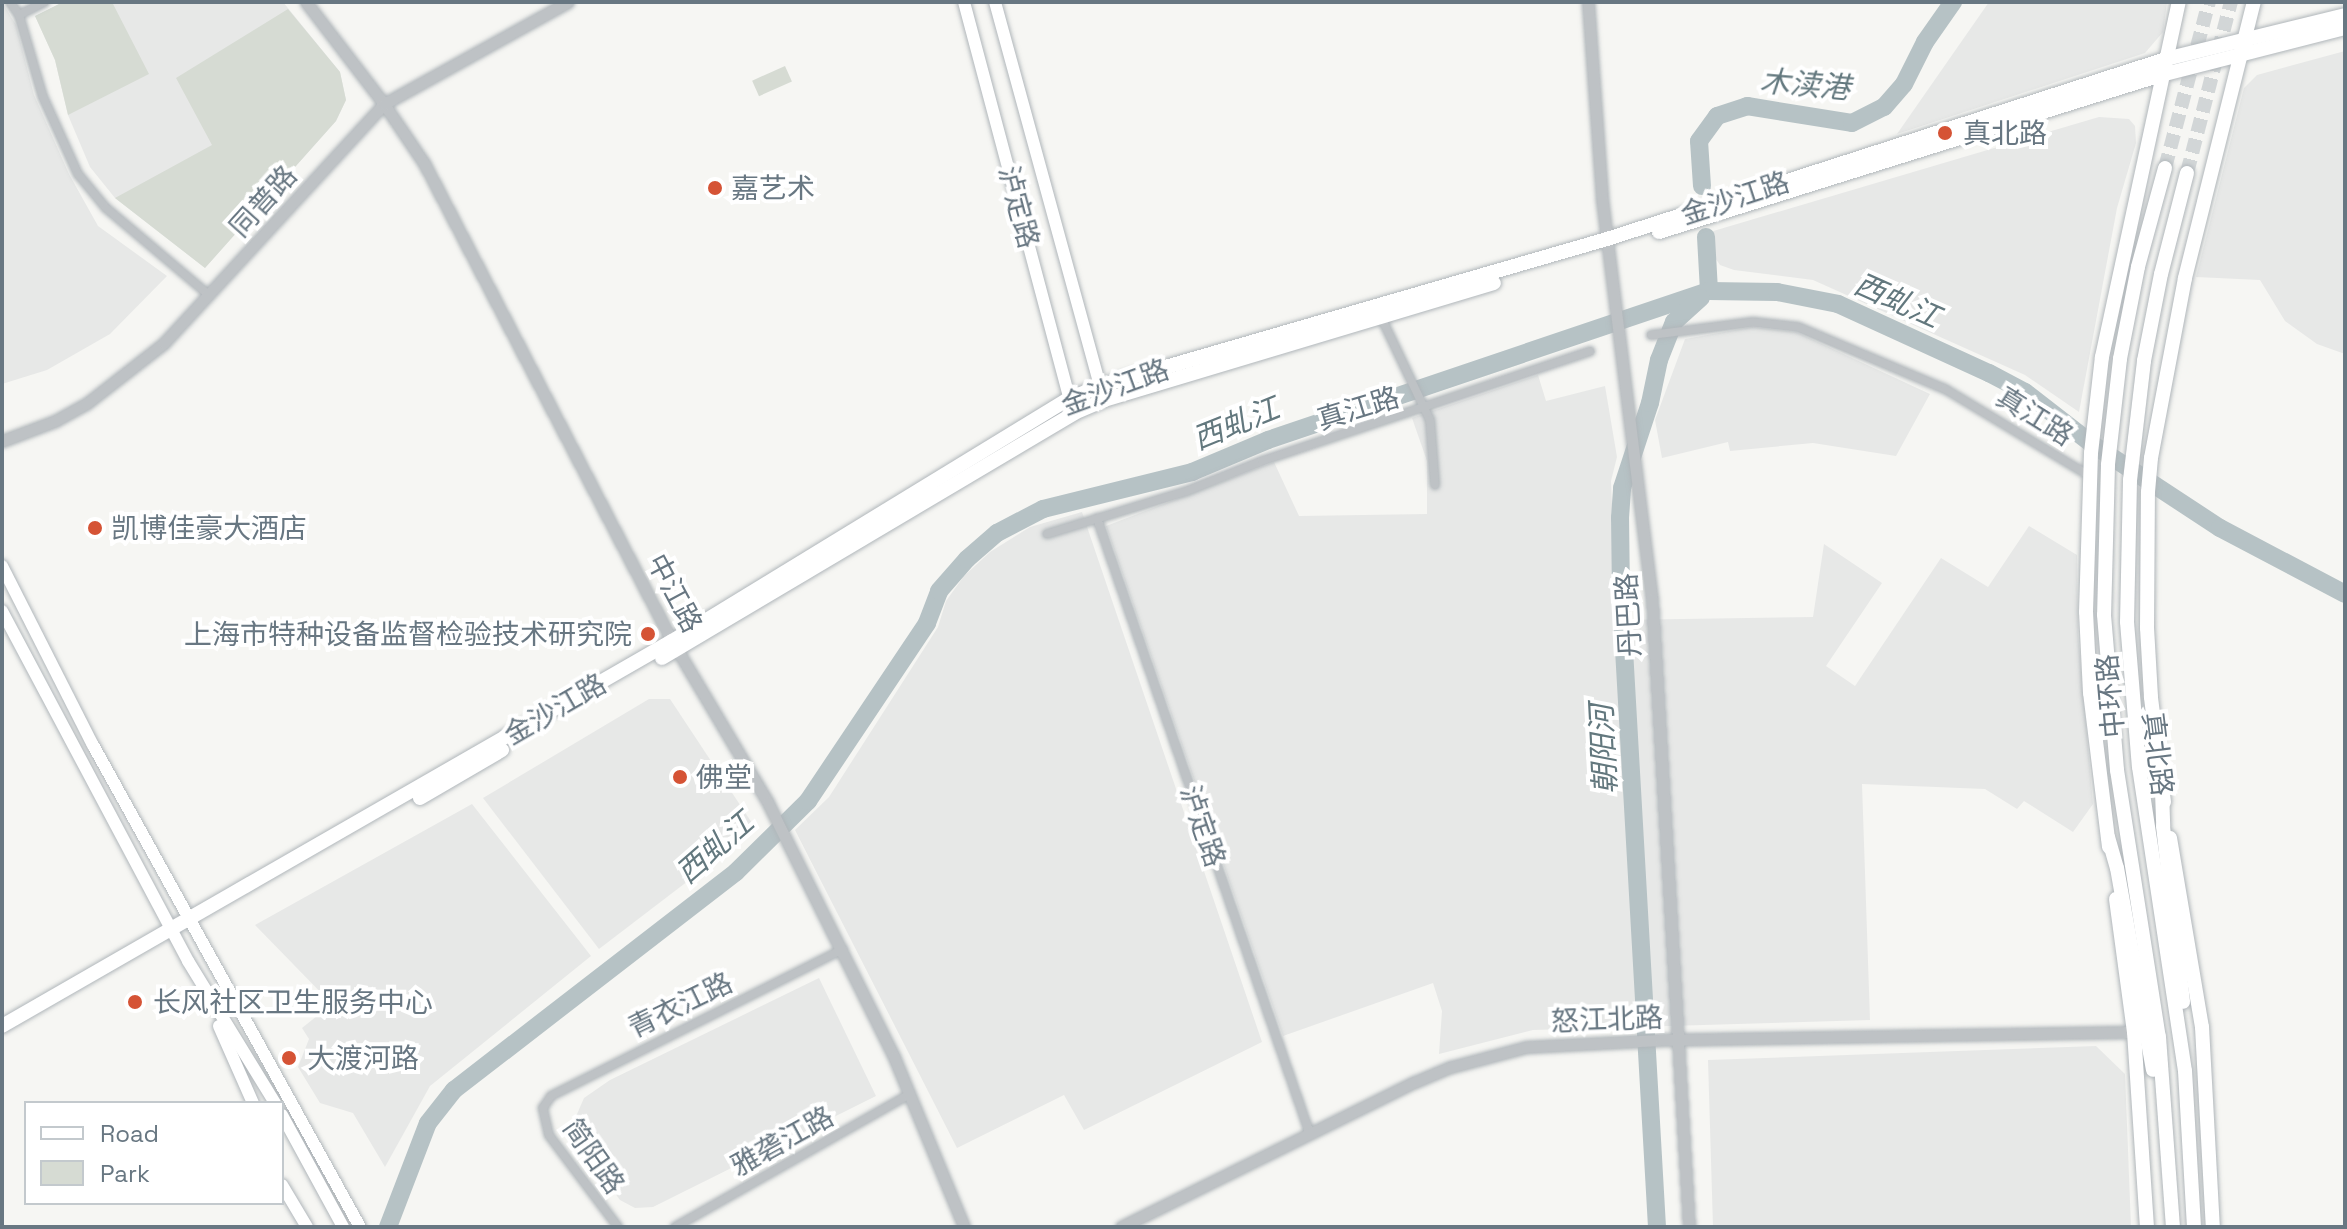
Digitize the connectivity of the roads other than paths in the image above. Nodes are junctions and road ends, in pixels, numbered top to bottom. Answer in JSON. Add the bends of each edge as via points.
{"nodes":[{"id":1,"x":10,"y":2,"type":"edge"},
{"id":2,"x":45,"y":2,"type":"edge"},
{"id":3,"x":306,"y":2,"type":"edge"},
{"id":4,"x":568,"y":2,"type":"edge"},
{"id":5,"x":964,"y":2,"type":"edge"},
{"id":6,"x":995,"y":2,"type":"edge"},
{"id":7,"x":1588,"y":2,"type":"edge"},
{"id":8,"x":2179,"y":2,"type":"edge"},
{"id":9,"x":2254,"y":2,"type":"edge"},
{"id":10,"x":19,"y":15,"type":"junction"},
{"id":11,"x":2345,"y":15,"type":"edge"},
{"id":12,"x":2345,"y":28,"type":"edge"},
{"id":13,"x":2244,"y":44,"type":"junction"},
{"id":14,"x":2166,"y":59,"type":"junction"},
{"id":15,"x":2161,"y":75,"type":"junction"},
{"id":16,"x":384,"y":104,"type":"junction"},
{"id":17,"x":2165,"y":168,"type":"tunnel mouth"},
{"id":18,"x":2187,"y":173,"type":"tunnel mouth"},
{"id":19,"x":1607,"y":244,"type":"junction"},
{"id":20,"x":209,"y":295,"type":"junction"},
{"id":21,"x":1381,"y":317,"type":"junction"},
{"id":22,"x":1651,"y":335,"type":"dead end"},
{"id":23,"x":1590,"y":351,"type":"dead end"},
{"id":24,"x":1102,"y":393,"type":"junction"},
{"id":25,"x":1072,"y":406,"type":"junction"},
{"id":26,"x":1425,"y":407,"type":"junction"},
{"id":27,"x":2,"y":441,"type":"edge"},
{"id":28,"x":2090,"y":476,"type":"junction"},
{"id":29,"x":1435,"y":485,"type":"dead end"},
{"id":30,"x":1097,"y":518,"type":"junction"},
{"id":31,"x":1047,"y":534,"type":"dead end"},
{"id":32,"x":2,"y":566,"type":"edge"},
{"id":33,"x":2,"y":611,"type":"edge"},
{"id":34,"x":675,"y":645,"type":"junction"},
{"id":35,"x":2162,"y":791,"type":"junction"},
{"id":36,"x":2108,"y":837,"type":"junction"},
{"id":37,"x":194,"y":924,"type":"junction"},
{"id":38,"x":174,"y":935,"type":"junction"},
{"id":39,"x":843,"y":949,"type":"junction"},
{"id":40,"x":213,"y":1004,"type":"junction"},
{"id":41,"x":2,"y":1026,"type":"edge"},
{"id":42,"x":2134,"y":1032,"type":"junction"},
{"id":43,"x":2,"y":1038,"type":"edge"},
{"id":44,"x":1677,"y":1041,"type":"junction"},
{"id":45,"x":2185,"y":1071,"type":"junction"},
{"id":46,"x":910,"y":1094,"type":"junction"},
{"id":47,"x":252,"y":1101,"type":"edge"},
{"id":48,"x":274,"y":1101,"type":"edge"},
{"id":49,"x":543,"y":1108,"type":"joint"},
{"id":50,"x":284,"y":1119,"type":"edge"},
{"id":51,"x":1310,"y":1134,"type":"junction"},
{"id":52,"x":284,"y":1188,"type":"edge"},
{"id":53,"x":2172,"y":1188,"type":"junction"},
{"id":54,"x":307,"y":1227,"type":"edge"},
{"id":55,"x":343,"y":1227,"type":"edge"},
{"id":56,"x":360,"y":1227,"type":"edge"},
{"id":57,"x":618,"y":1227,"type":"edge"},
{"id":58,"x":675,"y":1227,"type":"edge"},
{"id":59,"x":964,"y":1227,"type":"edge"},
{"id":60,"x":1121,"y":1227,"type":"edge"},
{"id":61,"x":1689,"y":1227,"type":"edge"},
{"id":62,"x":2147,"y":1227,"type":"edge"},
{"id":63,"x":2173,"y":1227,"type":"edge"},
{"id":64,"x":2194,"y":1227,"type":"edge"},
{"id":65,"x":2213,"y":1227,"type":"edge"}],
"edges":[{"from":1,"to":10,"type":"street"},
{"from":2,"to":10,"type":"street"},
{"from":3,"to":16,"type":"street","name":"中江路"},
{"from":4,"to":16,"type":"street","name":"同普路"},
{"from":5,"to":25,"type":"main road","name":"泸定路"},
{"from":6,"to":24,"type":"main road","name":"泸定路"},
{"from":7,"to":19,"type":"street","name":"丹巴路"},
{"from":8,"to":14,"type":"main road"},
{"from":9,"to":13,"type":"main road","name":"真北路"},
{"from":10,"to":20,"type":"street","via":[[43,97],[78,174],[106,208]]},
{"from":11,"to":13,"type":"main road","name":"金沙江路"},
{"from":12,"to":13,"type":"main road","name":"金沙江路"},
{"from":13,"to":14,"type":"main road","name":"金沙江路"},
{"from":13,"to":15,"type":"main road","name":"金沙江路"},
{"from":13,"to":35,"type":"main road","name":"真北路","via":[[2185,278],[2151,458],[2147,628]]},
{"from":14,"to":15,"type":"main road"},
{"from":14,"to":19,"type":"main road","name":"金沙江路"},
{"from":15,"to":19,"type":"main road","name":"金沙江路"},
{"from":15,"to":28,"type":"main road","via":[[2102,357]]},
{"from":16,"to":20,"type":"street","name":"同普路"},
{"from":16,"to":34,"type":"street","name":"中江路","via":[[452,216]]},
{"from":17,"to":53,"type":"main road","name":"中环路","via":[[2120,359],[2108,465],[2104,615],[2117,770],[2159,1037]]},
{"from":18,"to":45,"type":"main road","name":"中环路","via":[[2161,274],[2134,445],[2127,622],[2131,695]]},
{"from":19,"to":21,"type":"main road","name":"金沙江路"},
{"from":19,"to":24,"type":"main road","name":"金沙江路"},
{"from":19,"to":44,"type":"street","name":"丹巴路","via":[[1652,599]]},
{"from":20,"to":27,"type":"street","name":"同普路","via":[[164,343],[102,393],[55,421]]},
{"from":21,"to":24,"type":"main road","name":"金沙江路"},
{"from":21,"to":26,"type":"street"},
{"from":22,"to":28,"type":"street","name":"真江路","via":[[1767,322],[1809,331],[1945,389]]},
{"from":23,"to":26,"type":"street","name":"真江路"},
{"from":24,"to":25,"type":"main road","name":"金沙江路"},
{"from":25,"to":34,"type":"main road","name":"金沙江路"},
{"from":26,"to":29,"type":"street"},
{"from":26,"to":30,"type":"street","name":"真江路"},
{"from":28,"to":36,"type":"main road","via":[[2090,693]]},
{"from":30,"to":31,"type":"street","name":"真江路"},
{"from":30,"to":51,"type":"street","name":"泸定路"},
{"from":32,"to":37,"type":"main road","via":[[93,745]]},
{"from":33,"to":38,"type":"main road"},
{"from":34,"to":37,"type":"main road","name":"金沙江路"},
{"from":34,"to":39,"type":"street","name":"中江路","via":[[768,803]]},
{"from":35,"to":45,"type":"main road","via":[[2183,987]]},
{"from":35,"to":65,"type":"main road","name":"真北路","via":[[2202,1027]]},
{"from":36,"to":42,"type":"main road"},
{"from":36,"to":53,"type":"main road","via":[[2143,1000]]},
{"from":37,"to":38,"type":"main road","name":"金沙江路"},
{"from":37,"to":56,"type":"main road"},
{"from":38,"to":40,"type":"main road"},
{"from":38,"to":41,"type":"main road","name":"金沙江路"},
{"from":38,"to":43,"type":"main road","name":"金沙江路"},
{"from":39,"to":46,"type":"street","name":"中江路"},
{"from":39,"to":49,"type":"street","name":"青衣江路","via":[[567,1086]]},
{"from":40,"to":47,"type":"main road"},
{"from":40,"to":48,"type":"main road"},
{"from":42,"to":44,"type":"street","name":"怒江北路"},
{"from":42,"to":62,"type":"main road"},
{"from":44,"to":51,"type":"street","name":"怒江北路","via":[[1562,1043],[1489,1055],[1415,1082]]},
{"from":44,"to":61,"type":"street","name":"丹巴路"},
{"from":45,"to":64,"type":"main road","name":"中环路"},
{"from":46,"to":58,"type":"street","name":"雅砻江路"},
{"from":46,"to":59,"type":"street","name":"中江路"},
{"from":49,"to":57,"type":"street","name":"简阳路","via":[[549,1135]]},
{"from":50,"to":55,"type":"main road"},
{"from":51,"to":60,"type":"street","name":"怒江北路"},
{"from":52,"to":54,"type":"main road"},
{"from":53,"to":63,"type":"main road","name":"中环路"}]}
